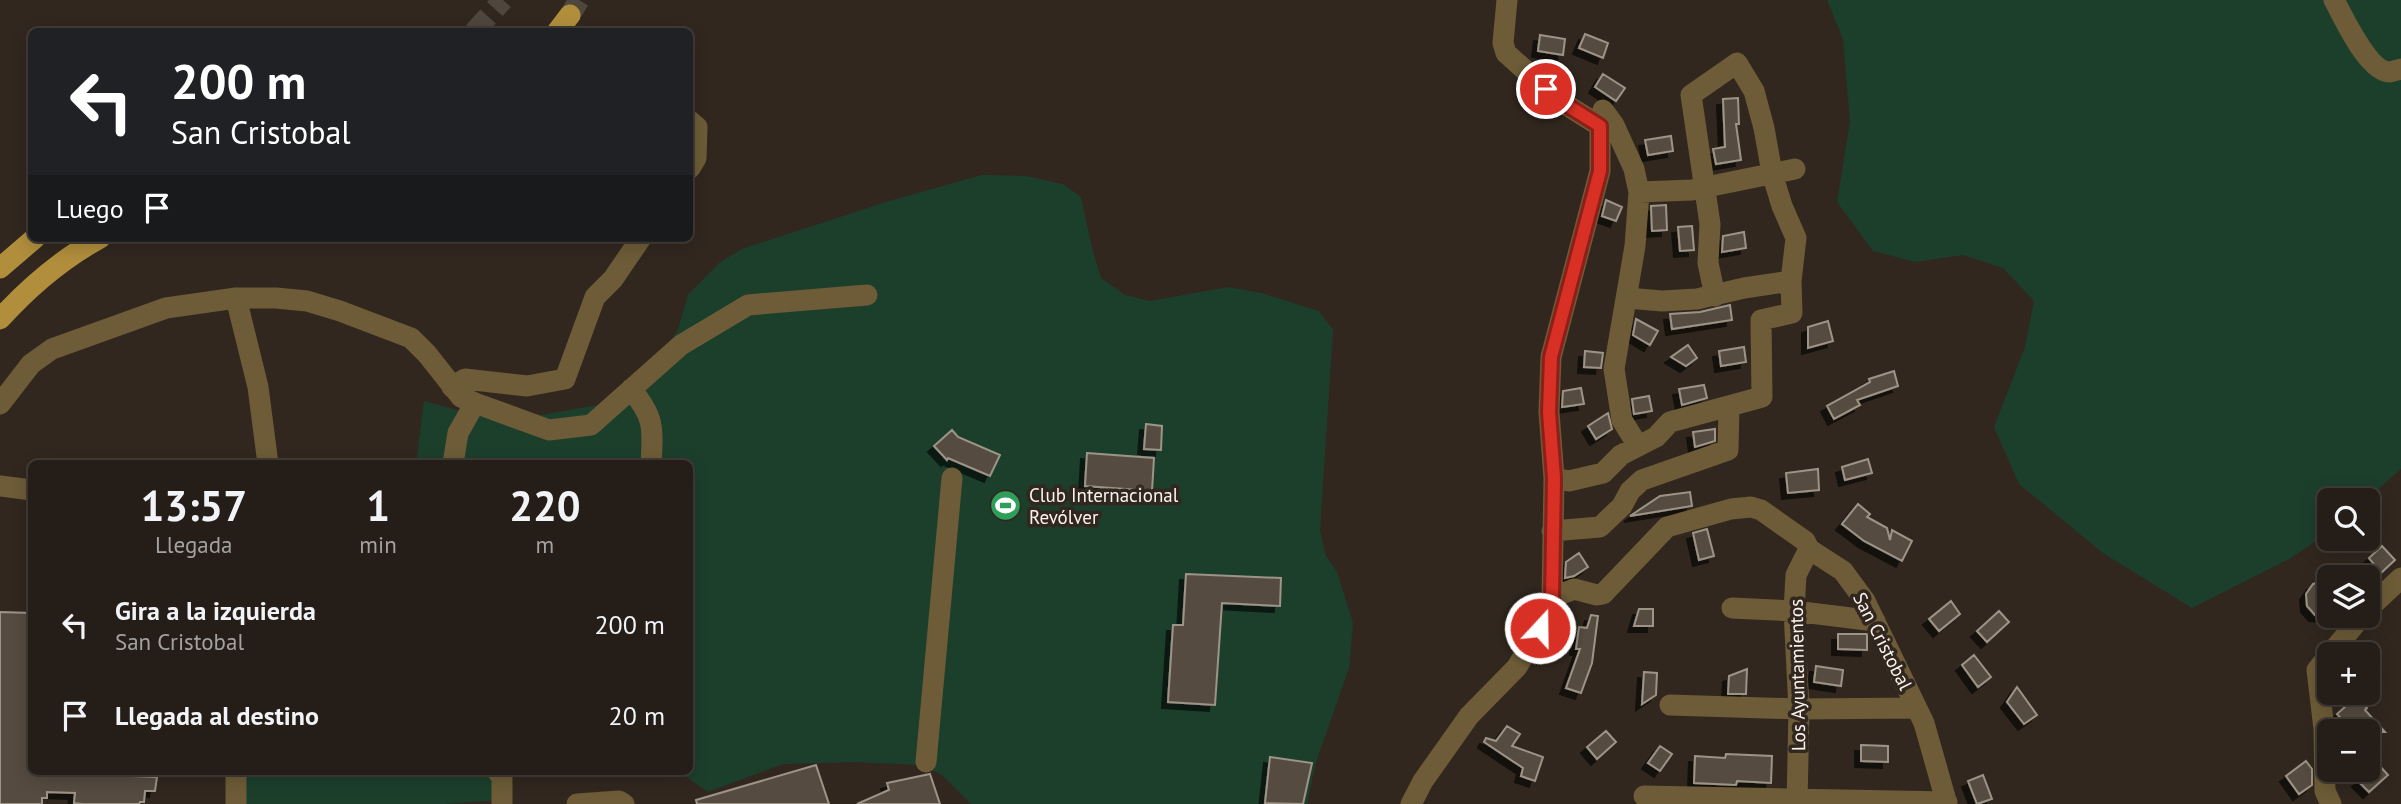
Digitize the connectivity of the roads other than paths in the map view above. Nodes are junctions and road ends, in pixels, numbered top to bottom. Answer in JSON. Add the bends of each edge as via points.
{"nodes":[{"id":1,"x":1507,"y":0,"type":"edge"},
{"id":2,"x":2334,"y":0,"type":"edge"},
{"id":3,"x":2401,"y":69,"type":"edge"},
{"id":4,"x":693,"y":124,"type":"edge"},
{"id":5,"x":1600,"y":126,"type":"junction"},
{"id":6,"x":693,"y":163,"type":"edge"},
{"id":7,"x":1795,"y":169,"type":"dead end"},
{"id":8,"x":1772,"y":173,"type":"junction"},
{"id":9,"x":1704,"y":187,"type":"junction"},
{"id":10,"x":1639,"y":192,"type":"junction"},
{"id":11,"x":30,"y":242,"type":"edge"},
{"id":12,"x":94,"y":242,"type":"edge"},
{"id":13,"x":638,"y":242,"type":"edge"},
{"id":14,"x":0,"y":268,"type":"edge"},
{"id":15,"x":1791,"y":281,"type":"junction"},
{"id":16,"x":867,"y":295,"type":"dead end"},
{"id":17,"x":1715,"y":296,"type":"junction"},
{"id":18,"x":236,"y":298,"type":"junction"},
{"id":19,"x":1627,"y":298,"type":"junction"},
{"id":20,"x":0,"y":319,"type":"edge"},
{"id":21,"x":452,"y":387,"type":"junction"},
{"id":22,"x":631,"y":389,"type":"junction"},
{"id":23,"x":475,"y":403,"type":"junction"},
{"id":24,"x":0,"y":404,"type":"edge"},
{"id":25,"x":1728,"y":407,"type":"junction"},
{"id":26,"x":1638,"y":446,"type":"junction"},
{"id":27,"x":267,"y":460,"type":"edge"},
{"id":28,"x":454,"y":460,"type":"edge"},
{"id":29,"x":651,"y":460,"type":"edge"},
{"id":30,"x":1603,"y":473,"type":"junction"},
{"id":31,"x":952,"y":478,"type":"dead end"},
{"id":32,"x":1554,"y":478,"type":"junction"},
{"id":33,"x":0,"y":486,"type":"edge"},
{"id":34,"x":28,"y":490,"type":"edge"},
{"id":35,"x":1622,"y":506,"type":"junction"},
{"id":36,"x":1552,"y":531,"type":"junction"},
{"id":37,"x":1809,"y":549,"type":"junction"},
{"id":38,"x":2401,"y":578,"type":"edge"},
{"id":39,"x":1552,"y":598,"type":"junction"},
{"id":40,"x":2380,"y":598,"type":"edge"},
{"id":41,"x":1731,"y":608,"type":"dead end"},
{"id":42,"x":1794,"y":611,"type":"junction"},
{"id":43,"x":1875,"y":621,"type":"junction"},
{"id":44,"x":2352,"y":628,"type":"edge"},
{"id":45,"x":2341,"y":642,"type":"edge"},
{"id":46,"x":1670,"y":705,"type":"dead end"},
{"id":47,"x":2321,"y":705,"type":"edge"},
{"id":48,"x":1916,"y":708,"type":"junction"},
{"id":49,"x":1799,"y":709,"type":"junction"},
{"id":50,"x":926,"y":762,"type":"dead end"},
{"id":51,"x":236,"y":775,"type":"edge"},
{"id":52,"x":500,"y":775,"type":"edge"},
{"id":53,"x":1644,"y":796,"type":"dead end"},
{"id":54,"x":1797,"y":801,"type":"edge"},
{"id":55,"x":621,"y":802,"type":"edge"},
{"id":56,"x":1947,"y":803,"type":"edge"},
{"id":57,"x":236,"y":804,"type":"edge"},
{"id":58,"x":502,"y":804,"type":"edge"},
{"id":59,"x":577,"y":804,"type":"edge"},
{"id":60,"x":1411,"y":804,"type":"edge"},
{"id":61,"x":2330,"y":804,"type":"edge"}],
"edges":[{"from":1,"to":5,"type":"street","via":[[1506,53],[1557,99]]},
{"from":2,"to":3,"type":"street","via":[[2372,62],[2391,72]]},
{"from":4,"to":6,"type":"street","via":[[697,127]]},
{"from":5,"to":10,"type":"street","via":[[1603,110],[1634,169]]},
{"from":5,"to":32,"type":"street","via":[[1600,171],[1551,357]]},
{"from":7,"to":8,"type":"street"},
{"from":8,"to":9,"type":"street"},
{"from":8,"to":9,"type":"street","via":[[1754,92],[1737,63],[1691,95]]},
{"from":8,"to":15,"type":"street","via":[[1796,238]]},
{"from":9,"to":10,"type":"street"},
{"from":9,"to":17,"type":"street","via":[[1710,224],[1708,263]]},
{"from":10,"to":19,"type":"street"},
{"from":11,"to":14,"type":"main road"},
{"from":12,"to":20,"type":"main road","via":[[37,282]]},
{"from":13,"to":21,"type":"street","via":[[595,297],[565,379],[527,386],[465,379]]},
{"from":15,"to":17,"type":"street"},
{"from":15,"to":25,"type":"street","via":[[1792,313],[1761,320],[1762,397]]},
{"from":16,"to":22,"type":"street","via":[[748,304],[681,345]]},
{"from":17,"to":19,"type":"street","via":[[1662,301]]},
{"from":18,"to":21,"type":"street","via":[[307,301],[389,328],[411,338]]},
{"from":18,"to":24,"type":"street","via":[[166,308],[51,349],[31,364]]},
{"from":18,"to":27,"type":"street","via":[[258,387]]},
{"from":19,"to":26,"type":"street","via":[[1614,369],[1622,420]]},
{"from":21,"to":23,"type":"street"},
{"from":22,"to":23,"type":"street","via":[[591,425],[549,430]]},
{"from":22,"to":29,"type":"street","via":[[646,407],[653,431]]},
{"from":23,"to":28,"type":"street","via":[[458,433]]},
{"from":25,"to":26,"type":"street","via":[[1670,422],[1656,437]]},
{"from":25,"to":35,"type":"street","via":[[1728,450],[1642,480]]},
{"from":26,"to":30,"type":"street"},
{"from":30,"to":32,"type":"street","via":[[1569,481]]},
{"from":30,"to":35,"type":"street"},
{"from":31,"to":50,"type":"street"},
{"from":32,"to":36,"type":"street"},
{"from":33,"to":34,"type":"street"},
{"from":35,"to":36,"type":"street","via":[[1600,527]]},
{"from":36,"to":39,"type":"street"},
{"from":37,"to":39,"type":"street","name":"San Cristobal","via":[[1805,541],[1761,510],[1731,509],[1667,527],[1603,594],[1574,589]]},
{"from":37,"to":42,"type":"street","name":"Los Ayuntamientos","via":[[1796,575]]},
{"from":37,"to":43,"type":"street","name":"San Cristobal","via":[[1843,570]]},
{"from":38,"to":40,"type":"street"},
{"from":39,"to":60,"type":"street","via":[[1517,667],[1469,716]]},
{"from":41,"to":42,"type":"street"},
{"from":42,"to":43,"type":"street"},
{"from":42,"to":49,"type":"street","name":"Los Ayuntamientos"},
{"from":43,"to":48,"type":"street","name":"San Cristobal"},
{"from":44,"to":45,"type":"street"},
{"from":46,"to":49,"type":"street"},
{"from":47,"to":61,"type":"street","via":[[2325,791]]},
{"from":48,"to":49,"type":"street"},
{"from":48,"to":56,"type":"street","name":"San Cristobal"},
{"from":49,"to":54,"type":"street","name":"Los Ayuntamientos"},
{"from":51,"to":57,"type":"street"},
{"from":52,"to":58,"type":"street"},
{"from":53,"to":54,"type":"street"},
{"from":54,"to":56,"type":"street"},
{"from":55,"to":59,"type":"street"}]}
